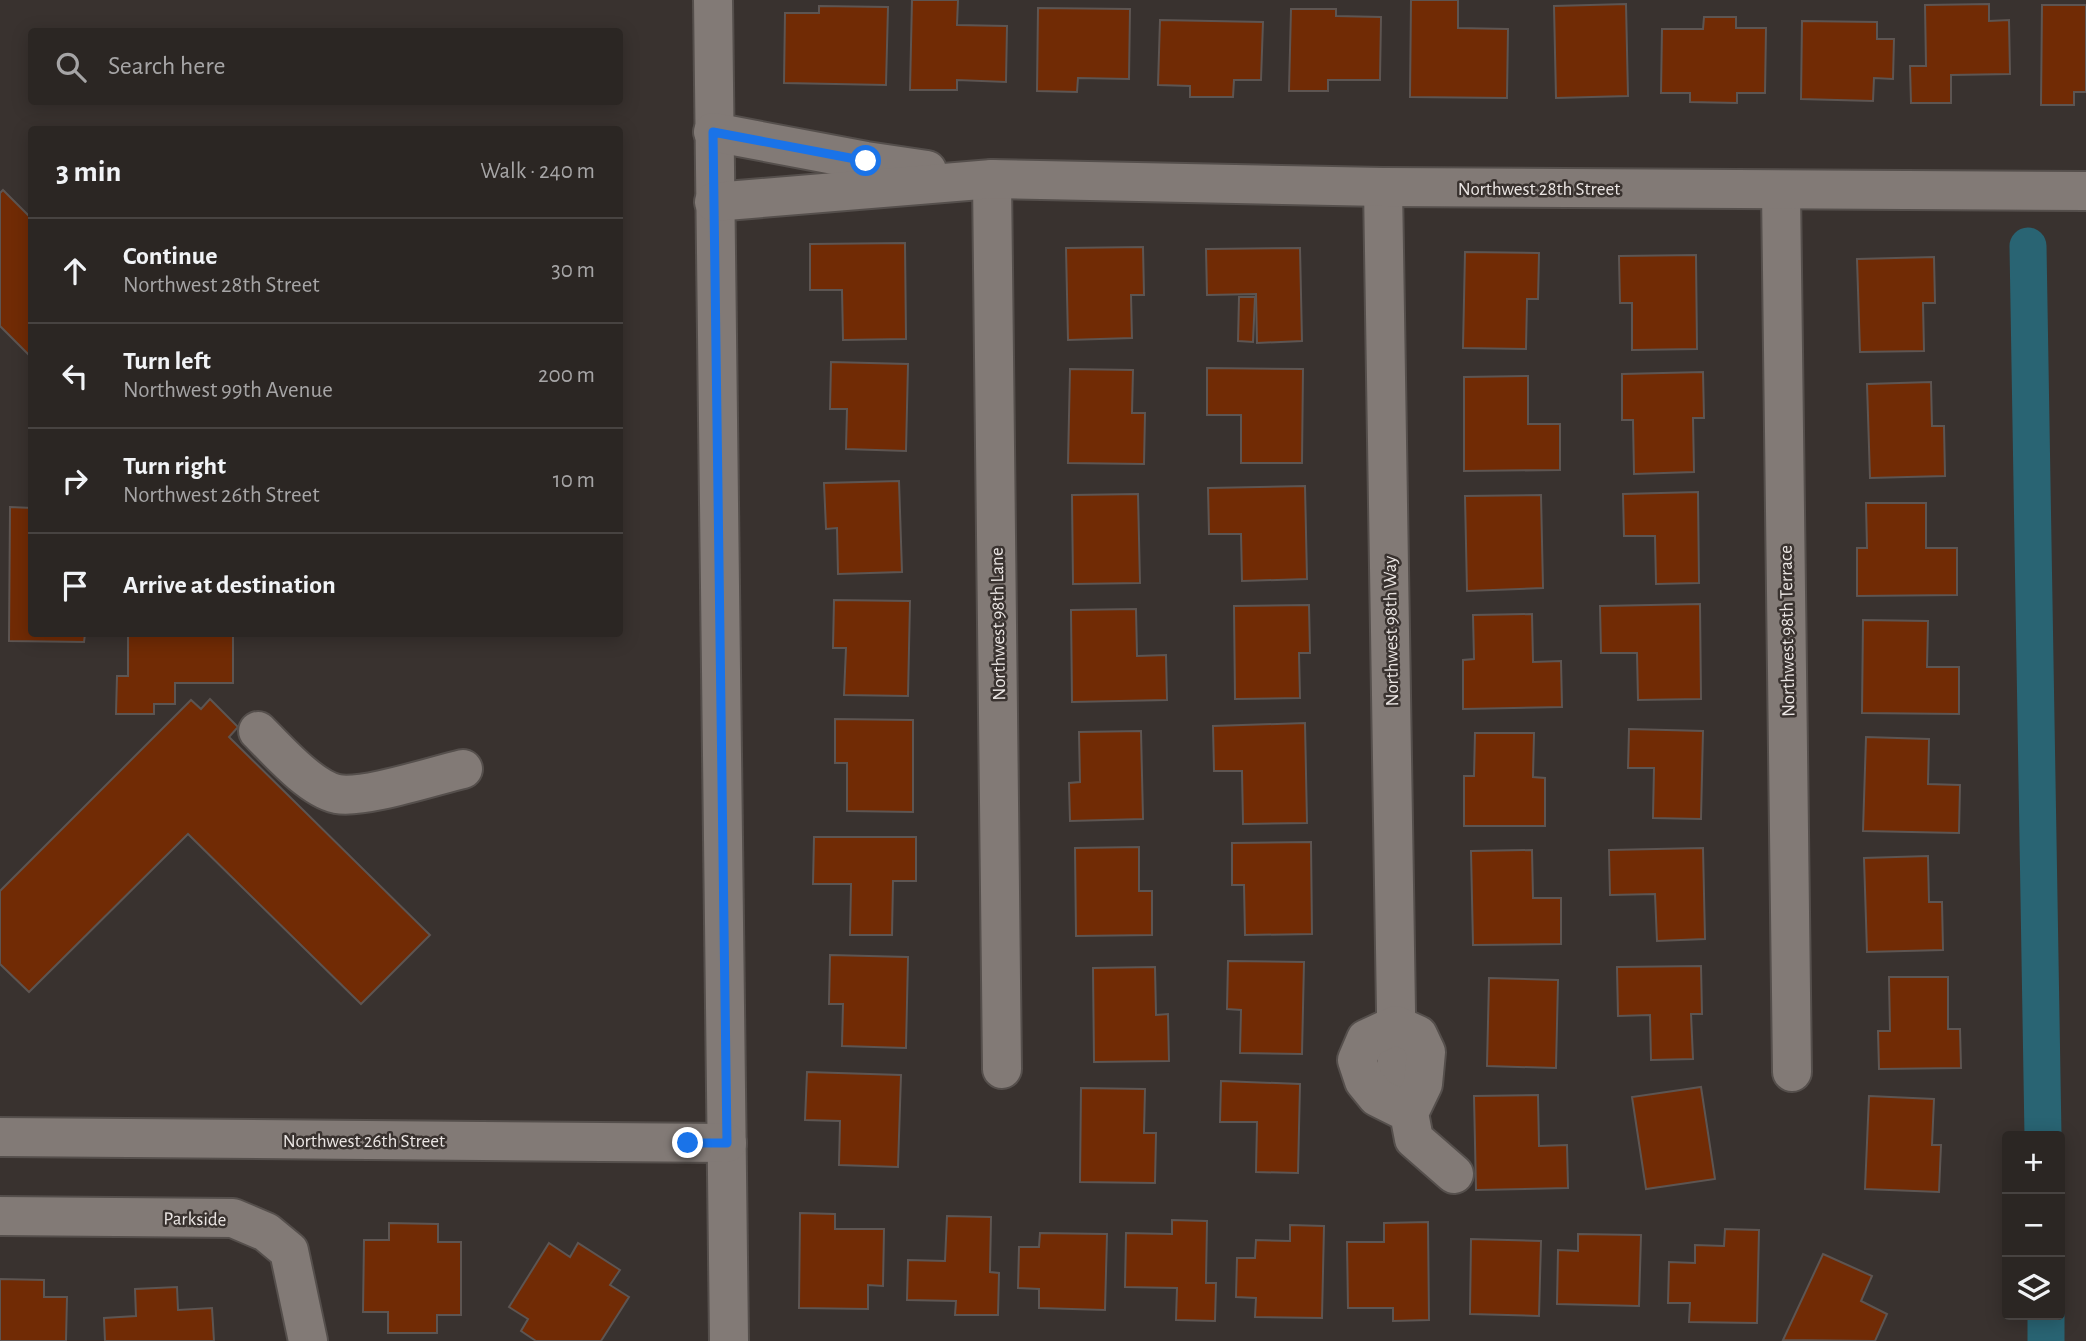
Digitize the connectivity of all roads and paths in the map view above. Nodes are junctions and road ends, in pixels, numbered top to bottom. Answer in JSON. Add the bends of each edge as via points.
{"nodes":[{"id":1,"x":713,"y":0,"type":"edge"},
{"id":2,"x":713,"y":132,"type":"junction"},
{"id":3,"x":992,"y":179,"type":"junction"},
{"id":4,"x":1383,"y":187,"type":"junction"},
{"id":5,"x":1781,"y":190,"type":"junction"},
{"id":6,"x":2086,"y":191,"type":"edge"},
{"id":7,"x":715,"y":202,"type":"junction"},
{"id":8,"x":258,"y":731,"type":"dead end"},
{"id":9,"x":463,"y":769,"type":"dead end"},
{"id":10,"x":1396,"y":1025,"type":"junction"},
{"id":11,"x":1002,"y":1069,"type":"dead end"},
{"id":12,"x":1792,"y":1072,"type":"dead end"},
{"id":13,"x":1397,"y":1074,"type":"dead end"},
{"id":14,"x":1409,"y":1113,"type":"junction"},
{"id":15,"x":0,"y":1137,"type":"edge"},
{"id":16,"x":727,"y":1143,"type":"junction"},
{"id":17,"x":1454,"y":1174,"type":"dead end"},
{"id":18,"x":0,"y":1216,"type":"edge"},
{"id":19,"x":308,"y":1341,"type":"edge"},
{"id":20,"x":729,"y":1341,"type":"edge"}],
"edges":[{"from":1,"to":2,"type":"street"},
{"from":2,"to":3,"type":"street","name":"Northwest 28th Street"},
{"from":2,"to":7,"type":"street"},
{"from":3,"to":4,"type":"street","name":"Northwest 28th Street"},
{"from":3,"to":7,"type":"street","name":"Northwest 28th Street"},
{"from":3,"to":11,"type":"street","name":"Northwest 98th Lane"},
{"from":4,"to":5,"type":"street","name":"Northwest 28th Street"},
{"from":4,"to":10,"type":"street","name":"Northwest 98th Way"},
{"from":5,"to":6,"type":"street","name":"Northwest 28th Street"},
{"from":5,"to":12,"type":"street","name":"Northwest 98th Terrace"},
{"from":7,"to":16,"type":"street"},
{"from":8,"to":9,"type":"street","via":[[304,776],[335,794],[361,794]]},
{"from":10,"to":13,"type":"street","name":"Northwest 98th Way"},
{"from":10,"to":14,"type":"street","via":[[1418,1035],[1426,1052],[1423,1084]]},
{"from":10,"to":14,"type":"street","via":[[1366,1040],[1357,1060],[1364,1081],[1377,1097]]},
{"from":14,"to":17,"type":"street","via":[[1414,1139]]},
{"from":15,"to":16,"type":"street","name":"Northwest 26th Street"},
{"from":16,"to":20,"type":"street"},
{"from":18,"to":19,"type":"street","name":"Parkside","via":[[233,1218],[266,1232],[289,1251]]}]}
